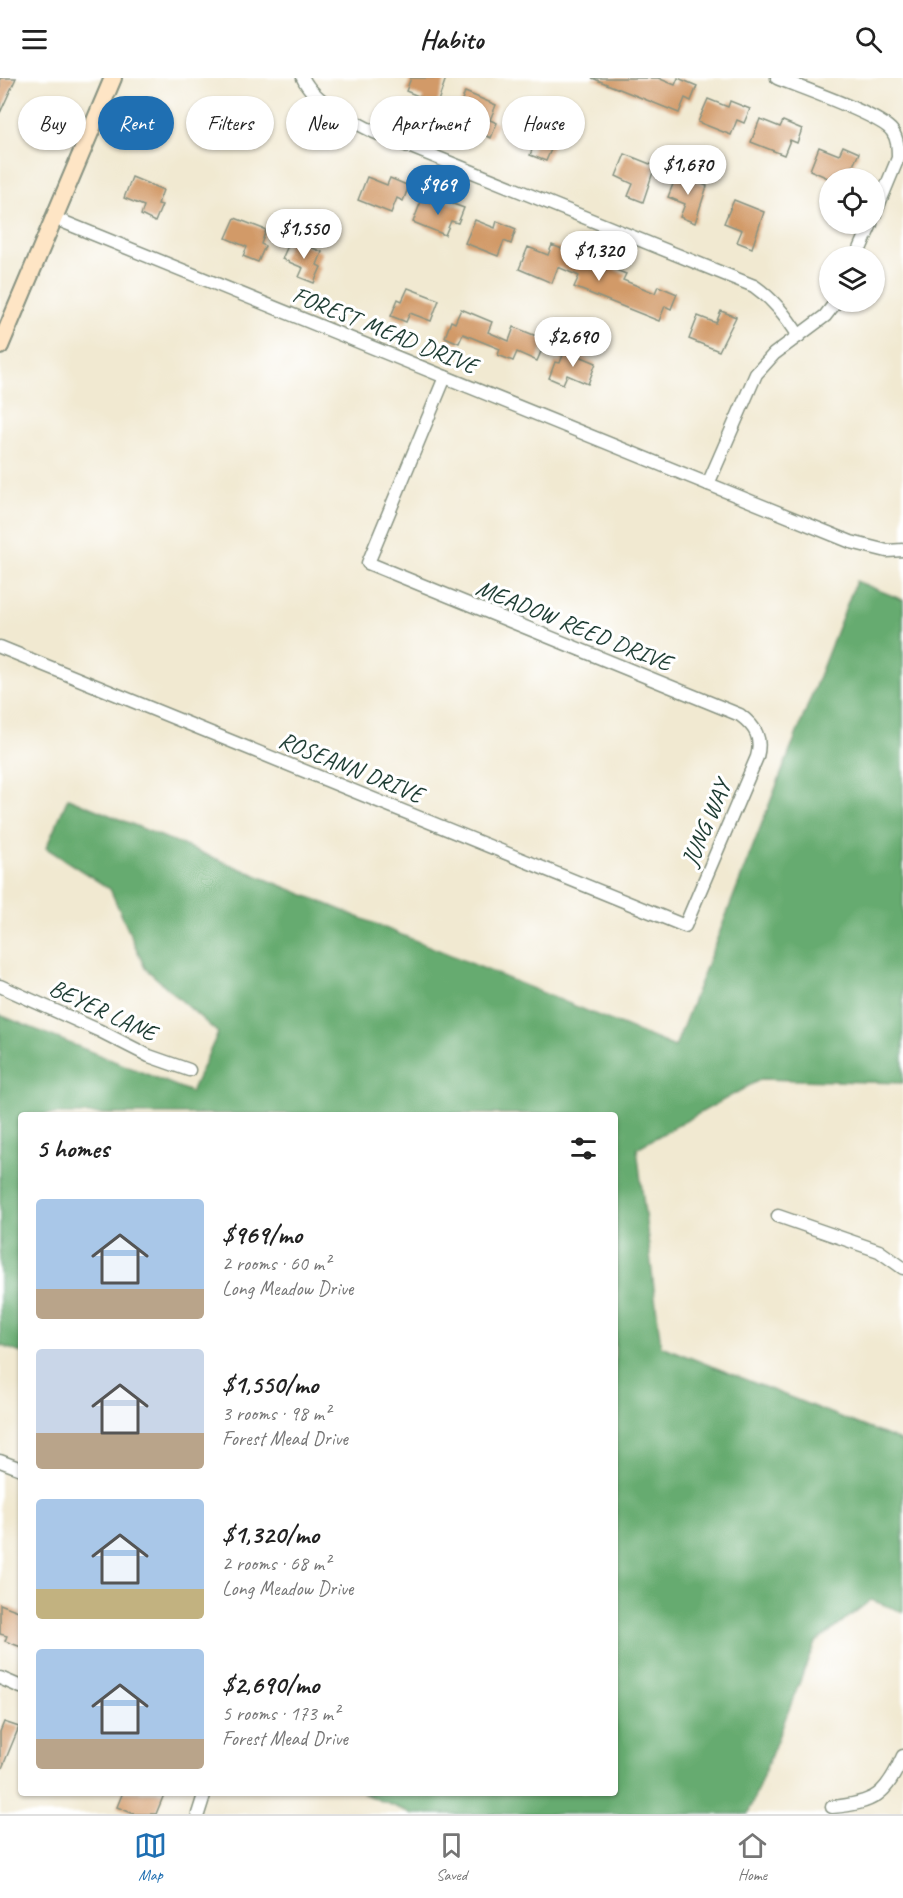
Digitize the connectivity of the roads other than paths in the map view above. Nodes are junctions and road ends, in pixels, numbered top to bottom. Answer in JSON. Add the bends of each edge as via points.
{"nodes":[{"id":1,"x":113,"y":78,"type":"edge"},
{"id":2,"x":303,"y":78,"type":"edge"},
{"id":3,"x":777,"y":78,"type":"edge"},
{"id":4,"x":885,"y":189,"type":"edge"},
{"id":5,"x":54,"y":218,"type":"junction"},
{"id":6,"x":828,"y":312,"type":"edge"},
{"id":7,"x":799,"y":336,"type":"junction"},
{"id":8,"x":0,"y":346,"type":"edge"},
{"id":9,"x":445,"y":377,"type":"junction"},
{"id":10,"x":708,"y":484,"type":"junction"},
{"id":11,"x":903,"y":550,"type":"edge"},
{"id":12,"x":0,"y":647,"type":"edge"},
{"id":13,"x":758,"y":734,"type":"joint"},
{"id":14,"x":685,"y":926,"type":"joint"},
{"id":15,"x":0,"y":986,"type":"edge"},
{"id":16,"x":189,"y":1070,"type":"dead end"},
{"id":17,"x":778,"y":1216,"type":"dead end"},
{"id":18,"x":903,"y":1268,"type":"edge"},
{"id":19,"x":0,"y":1461,"type":"edge"},
{"id":20,"x":18,"y":1468,"type":"edge"},
{"id":21,"x":0,"y":1678,"type":"edge"},
{"id":22,"x":18,"y":1686,"type":"edge"},
{"id":23,"x":903,"y":1756,"type":"edge"},
{"id":24,"x":205,"y":1796,"type":"edge"},
{"id":25,"x":832,"y":1807,"type":"dead end"},
{"id":26,"x":198,"y":1814,"type":"edge"}],
"edges":[{"from":1,"to":5,"type":"main road"},
{"from":2,"to":7,"type":"street","via":[[313,94],[374,132],[754,286],[781,309]]},
{"from":3,"to":4,"type":"street","via":[[876,118],[892,130],[898,158]]},
{"from":5,"to":8,"type":"main road"},
{"from":5,"to":9,"type":"street","name":"FOREST MEAD DRIVE"},
{"from":6,"to":7,"type":"street"},
{"from":7,"to":10,"type":"street","via":[[767,360],[756,374]]},
{"from":9,"to":10,"type":"street","name":"FOREST MEAD DRIVE"},
{"from":9,"to":13,"type":"street","name":"MEADOW REED DRIVE","via":[[368,563],[740,715]]},
{"from":10,"to":11,"type":"street","name":"FOREST MEAD DRIVE","via":[[851,542],[887,551]]},
{"from":12,"to":14,"type":"street","name":"ROSEANN DRIVE"},
{"from":13,"to":14,"type":"street","name":"JUNG WAY","via":[[757,757]]},
{"from":15,"to":16,"type":"street","name":"BEYER LANE","via":[[149,1056]]},
{"from":17,"to":18,"type":"street","via":[[879,1251]]},
{"from":19,"to":20,"type":"street"},
{"from":21,"to":22,"type":"street"},
{"from":23,"to":25,"type":"street","via":[[888,1785],[878,1794],[865,1802]]},
{"from":24,"to":26,"type":"street"}]}
